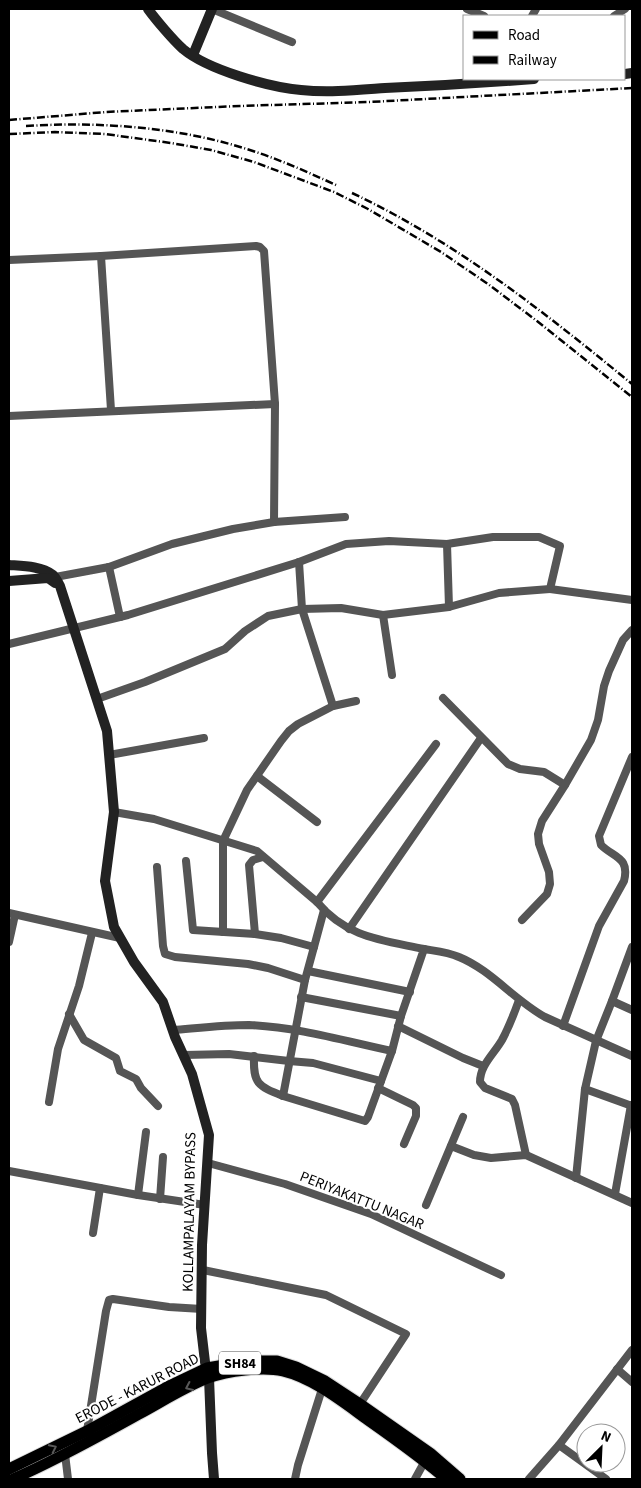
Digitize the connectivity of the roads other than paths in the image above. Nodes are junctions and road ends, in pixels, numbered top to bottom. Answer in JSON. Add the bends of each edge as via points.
{"nodes":[{"id":1,"x":212,"y":9,"type":"edge"},
{"id":2,"x":467,"y":9,"type":"edge"},
{"id":3,"x":149,"y":10,"type":"edge"},
{"id":4,"x":482,"y":15,"type":"edge"},
{"id":5,"x":292,"y":42,"type":"dead end"},
{"id":6,"x":193,"y":55,"type":"junction"},
{"id":7,"x":502,"y":80,"type":"edge"},
{"id":8,"x":101,"y":256,"type":"junction"},
{"id":9,"x":9,"y":260,"type":"edge"},
{"id":10,"x":274,"y":404,"type":"junction"},
{"id":11,"x":111,"y":410,"type":"junction"},
{"id":12,"x":9,"y":416,"type":"edge"},
{"id":13,"x":345,"y":516,"type":"dead end"},
{"id":14,"x":274,"y":522,"type":"junction"},
{"id":15,"x":447,"y":544,"type":"junction"},
{"id":16,"x":299,"y":562,"type":"junction"},
{"id":17,"x":9,"y":565,"type":"edge"},
{"id":18,"x":110,"y":567,"type":"junction"},
{"id":19,"x":54,"y":580,"type":"junction"},
{"id":20,"x":9,"y":582,"type":"edge"},
{"id":21,"x":550,"y":589,"type":"junction"},
{"id":22,"x":632,"y":600,"type":"edge"},
{"id":23,"x":448,"y":607,"type":"junction"},
{"id":24,"x":302,"y":610,"type":"junction"},
{"id":25,"x":383,"y":615,"type":"junction"},
{"id":26,"x":120,"y":616,"type":"junction"},
{"id":27,"x":73,"y":628,"type":"junction"},
{"id":28,"x":632,"y":630,"type":"edge"},
{"id":29,"x":9,"y":644,"type":"edge"},
{"id":30,"x":392,"y":675,"type":"dead end"},
{"id":31,"x":444,"y":698,"type":"dead end"},
{"id":32,"x":97,"y":699,"type":"junction"},
{"id":33,"x":356,"y":701,"type":"dead end"},
{"id":34,"x":333,"y":706,"type":"junction"},
{"id":35,"x":204,"y":738,"type":"dead end"},
{"id":36,"x":481,"y":738,"type":"junction"},
{"id":37,"x":436,"y":744,"type":"dead end"},
{"id":38,"x":109,"y":755,"type":"junction"},
{"id":39,"x":632,"y":757,"type":"edge"},
{"id":40,"x":256,"y":776,"type":"junction"},
{"id":41,"x":565,"y":785,"type":"junction"},
{"id":42,"x":114,"y":812,"type":"junction"},
{"id":43,"x":317,"y":822,"type":"dead end"},
{"id":44,"x":223,"y":840,"type":"junction"},
{"id":45,"x":262,"y":857,"type":"junction"},
{"id":46,"x":186,"y":861,"type":"dead end"},
{"id":47,"x":157,"y":867,"type":"dead end"},
{"id":48,"x":317,"y":902,"type":"junction"},
{"id":49,"x":324,"y":910,"type":"junction"},
{"id":50,"x":12,"y":914,"type":"edge"},
{"id":51,"x":522,"y":920,"type":"dead end"},
{"id":52,"x":349,"y":928,"type":"junction"},
{"id":53,"x":223,"y":932,"type":"junction"},
{"id":54,"x":92,"y":933,"type":"junction"},
{"id":55,"x":255,"y":934,"type":"junction"},
{"id":56,"x":120,"y":938,"type":"junction"},
{"id":57,"x":9,"y":942,"type":"edge"},
{"id":58,"x":314,"y":947,"type":"junction"},
{"id":59,"x":632,"y":947,"type":"edge"},
{"id":60,"x":424,"y":949,"type":"junction"},
{"id":61,"x":630,"y":959,"type":"edge"},
{"id":62,"x":308,"y":971,"type":"junction"},
{"id":63,"x":305,"y":980,"type":"junction"},
{"id":64,"x":410,"y":992,"type":"junction"},
{"id":65,"x":302,"y":997,"type":"junction"},
{"id":66,"x":520,"y":1000,"type":"junction"},
{"id":67,"x":612,"y":1001,"type":"junction"},
{"id":68,"x":632,"y":1010,"type":"edge"},
{"id":69,"x":69,"y":1014,"type":"junction"},
{"id":70,"x":401,"y":1016,"type":"junction"},
{"id":71,"x":398,"y":1026,"type":"junction"},
{"id":72,"x":563,"y":1026,"type":"junction"},
{"id":73,"x":173,"y":1030,"type":"junction"},
{"id":74,"x":296,"y":1030,"type":"junction"},
{"id":75,"x":596,"y":1040,"type":"junction"},
{"id":76,"x":392,"y":1051,"type":"junction"},
{"id":77,"x":184,"y":1055,"type":"junction"},
{"id":78,"x":254,"y":1056,"type":"junction"},
{"id":79,"x":632,"y":1056,"type":"edge"},
{"id":80,"x":289,"y":1061,"type":"junction"},
{"id":81,"x":484,"y":1066,"type":"junction"},
{"id":82,"x":379,"y":1084,"type":"junction"},
{"id":83,"x":585,"y":1089,"type":"junction"},
{"id":84,"x":283,"y":1096,"type":"junction"},
{"id":85,"x":49,"y":1102,"type":"dead end"},
{"id":86,"x":158,"y":1106,"type":"dead end"},
{"id":87,"x":632,"y":1106,"type":"edge"},
{"id":88,"x":463,"y":1117,"type":"dead end"},
{"id":89,"x":146,"y":1132,"type":"dead end"},
{"id":90,"x":404,"y":1144,"type":"dead end"},
{"id":91,"x":451,"y":1146,"type":"junction"},
{"id":92,"x":526,"y":1155,"type":"junction"},
{"id":93,"x":163,"y":1158,"type":"dead end"},
{"id":94,"x":208,"y":1163,"type":"junction"},
{"id":95,"x":9,"y":1171,"type":"edge"},
{"id":96,"x":576,"y":1178,"type":"junction"},
{"id":97,"x":100,"y":1188,"type":"junction"},
{"id":98,"x":614,"y":1194,"type":"junction"},
{"id":99,"x":138,"y":1195,"type":"junction"},
{"id":100,"x":160,"y":1199,"type":"junction"},
{"id":101,"x":632,"y":1203,"type":"edge"},
{"id":102,"x":204,"y":1205,"type":"junction"},
{"id":103,"x":426,"y":1205,"type":"dead end"},
{"id":104,"x":94,"y":1233,"type":"dead end"},
{"id":105,"x":203,"y":1270,"type":"junction"},
{"id":106,"x":501,"y":1275,"type":"dead end"},
{"id":107,"x":202,"y":1309,"type":"junction"},
{"id":108,"x":632,"y":1350,"type":"edge"},
{"id":109,"x":617,"y":1369,"type":"junction"},
{"id":110,"x":208,"y":1373,"type":"junction"},
{"id":111,"x":632,"y":1382,"type":"edge"},
{"id":112,"x":322,"y":1389,"type":"junction"},
{"id":113,"x":360,"y":1404,"type":"junction"},
{"id":114,"x":87,"y":1431,"type":"junction"},
{"id":115,"x":558,"y":1445,"type":"junction"},
{"id":116,"x":65,"y":1454,"type":"junction"},
{"id":117,"x":428,"y":1457,"type":"junction"},
{"id":118,"x":9,"y":1469,"type":"edge"},
{"id":119,"x":26,"y":1476,"type":"edge"},
{"id":120,"x":13,"y":1479,"type":"edge"},
{"id":121,"x":68,"y":1479,"type":"edge"},
{"id":122,"x":214,"y":1479,"type":"edge"},
{"id":123,"x":295,"y":1479,"type":"edge"},
{"id":124,"x":415,"y":1479,"type":"edge"},
{"id":125,"x":446,"y":1479,"type":"edge"},
{"id":126,"x":460,"y":1479,"type":"edge"},
{"id":127,"x":529,"y":1479,"type":"edge"},
{"id":128,"x":606,"y":1479,"type":"edge"}],
"edges":[{"from":1,"to":5,"type":"street"},
{"from":1,"to":6,"type":"street"},
{"from":2,"to":4,"type":"street"},
{"from":3,"to":6,"type":"street"},
{"from":6,"to":7,"type":"street","via":[[231,73],[302,90],[338,91]]},
{"from":8,"to":9,"type":"street"},
{"from":8,"to":10,"type":"street","via":[[256,246],[263,249]]},
{"from":8,"to":11,"type":"street"},
{"from":10,"to":11,"type":"street"},
{"from":10,"to":14,"type":"street"},
{"from":11,"to":12,"type":"street"},
{"from":13,"to":14,"type":"street"},
{"from":14,"to":18,"type":"street","via":[[172,544]]},
{"from":15,"to":16,"type":"street","via":[[389,541],[346,544]]},
{"from":15,"to":21,"type":"street","via":[[493,537],[539,537],[560,546]]},
{"from":15,"to":23,"type":"street"},
{"from":16,"to":24,"type":"street"},
{"from":16,"to":26,"type":"street"},
{"from":17,"to":19,"type":"street","via":[[42,570]]},
{"from":18,"to":19,"type":"street"},
{"from":18,"to":26,"type":"street"},
{"from":19,"to":20,"type":"street"},
{"from":19,"to":27,"type":"street","name":"KOLLAMPALAYAM BYPASS"},
{"from":21,"to":22,"type":"street"},
{"from":21,"to":23,"type":"street","via":[[499,593]]},
{"from":23,"to":25,"type":"street"},
{"from":24,"to":25,"type":"street","via":[[341,608]]},
{"from":24,"to":32,"type":"street","via":[[268,616],[225,649]]},
{"from":24,"to":34,"type":"street"},
{"from":25,"to":30,"type":"street"},
{"from":26,"to":27,"type":"street"},
{"from":27,"to":29,"type":"street"},
{"from":27,"to":32,"type":"street","name":"KOLLAMPALAYAM BYPASS"},
{"from":28,"to":41,"type":"street","via":[[623,640],[604,686],[591,740]]},
{"from":31,"to":36,"type":"street"},
{"from":32,"to":38,"type":"street","name":"KOLLAMPALAYAM BYPASS","via":[[107,730]]},
{"from":33,"to":34,"type":"street"},
{"from":34,"to":40,"type":"street","via":[[289,731]]},
{"from":35,"to":38,"type":"street"},
{"from":36,"to":41,"type":"street","via":[[508,764],[544,772]]},
{"from":36,"to":52,"type":"street"},
{"from":37,"to":48,"type":"street"},
{"from":38,"to":42,"type":"street","name":"KOLLAMPALAYAM BYPASS"},
{"from":39,"to":72,"type":"street","via":[[599,836],[601,845],[625,865],[626,874],[599,926]]},
{"from":40,"to":43,"type":"street"},
{"from":40,"to":44,"type":"street"},
{"from":41,"to":51,"type":"street","via":[[542,821],[538,834],[549,872],[547,894]]},
{"from":42,"to":44,"type":"street","via":[[154,819]]},
{"from":42,"to":56,"type":"street","name":"KOLLAMPALAYAM BYPASS","via":[[105,881],[114,926]]},
{"from":44,"to":45,"type":"street"},
{"from":44,"to":53,"type":"street"},
{"from":45,"to":48,"type":"street"},
{"from":45,"to":55,"type":"street","via":[[249,865]]},
{"from":46,"to":53,"type":"street","via":[[193,930]]},
{"from":47,"to":63,"type":"street","via":[[165,954],[248,964]]},
{"from":48,"to":49,"type":"street"},
{"from":49,"to":52,"type":"street"},
{"from":49,"to":58,"type":"street"},
{"from":50,"to":54,"type":"street"},
{"from":50,"to":57,"type":"street"},
{"from":52,"to":60,"type":"street","via":[[361,935]]},
{"from":53,"to":55,"type":"street"},
{"from":54,"to":56,"type":"street"},
{"from":54,"to":69,"type":"street"},
{"from":55,"to":58,"type":"street"},
{"from":56,"to":73,"type":"street","name":"KOLLAMPALAYAM BYPASS","via":[[163,1002]]},
{"from":58,"to":62,"type":"street"},
{"from":59,"to":61,"type":"street"},
{"from":60,"to":64,"type":"street"},
{"from":60,"to":66,"type":"street","via":[[464,959]]},
{"from":61,"to":67,"type":"street"},
{"from":62,"to":63,"type":"street"},
{"from":62,"to":64,"type":"street"},
{"from":63,"to":65,"type":"street"},
{"from":64,"to":70,"type":"street"},
{"from":65,"to":70,"type":"street"},
{"from":65,"to":74,"type":"street"},
{"from":66,"to":72,"type":"street","via":[[531,1010]]},
{"from":66,"to":81,"type":"street","via":[[501,1042]]},
{"from":67,"to":68,"type":"street"},
{"from":67,"to":75,"type":"street"},
{"from":69,"to":85,"type":"street","via":[[58,1050]]},
{"from":69,"to":86,"type":"street","via":[[84,1040],[116,1058],[120,1071],[136,1080]]},
{"from":70,"to":71,"type":"street"},
{"from":71,"to":76,"type":"street"},
{"from":71,"to":81,"type":"street"},
{"from":72,"to":75,"type":"street"},
{"from":73,"to":74,"type":"street","via":[[250,1025]]},
{"from":73,"to":77,"type":"street","name":"KOLLAMPALAYAM BYPASS"},
{"from":74,"to":76,"type":"street"},
{"from":74,"to":80,"type":"street"},
{"from":75,"to":79,"type":"street"},
{"from":75,"to":83,"type":"street"},
{"from":76,"to":82,"type":"street"},
{"from":77,"to":78,"type":"street"},
{"from":77,"to":94,"type":"street","name":"KOLLAMPALAYAM BYPASS","via":[[209,1135]]},
{"from":78,"to":80,"type":"street"},
{"from":78,"to":84,"type":"street","via":[[255,1078]]},
{"from":80,"to":82,"type":"street","via":[[313,1063]]},
{"from":80,"to":84,"type":"street"},
{"from":81,"to":92,"type":"street","via":[[481,1084],[510,1097],[515,1105]]},
{"from":82,"to":84,"type":"street","via":[[365,1121]]},
{"from":82,"to":90,"type":"street","via":[[416,1108],[416,1116]]},
{"from":83,"to":87,"type":"street"},
{"from":83,"to":96,"type":"street"},
{"from":87,"to":98,"type":"street"},
{"from":88,"to":91,"type":"street"},
{"from":89,"to":99,"type":"street"},
{"from":91,"to":92,"type":"street","via":[[491,1158]]},
{"from":91,"to":103,"type":"street"},
{"from":92,"to":96,"type":"street"},
{"from":93,"to":100,"type":"street"},
{"from":94,"to":102,"type":"street","name":"KOLLAMPALAYAM BYPASS"},
{"from":94,"to":106,"type":"street","name":"PERIYAKATTU NAGAR","via":[[285,1184],[371,1214]]},
{"from":95,"to":97,"type":"street"},
{"from":96,"to":98,"type":"street"},
{"from":97,"to":99,"type":"street"},
{"from":97,"to":104,"type":"street"},
{"from":98,"to":101,"type":"street"},
{"from":99,"to":100,"type":"street"},
{"from":100,"to":102,"type":"street"},
{"from":102,"to":105,"type":"street","name":"KOLLAMPALAYAM BYPASS"},
{"from":105,"to":107,"type":"street","name":"KOLLAMPALAYAM BYPASS"},
{"from":105,"to":113,"type":"street","via":[[326,1296],[406,1334]]},
{"from":107,"to":110,"type":"street","name":"KOLLAMPALAYAM BYPASS","via":[[201,1328]]},
{"from":107,"to":114,"type":"street","via":[[109,1300]]},
{"from":108,"to":109,"type":"street"},
{"from":109,"to":111,"type":"street"},
{"from":109,"to":115,"type":"street"},
{"from":110,"to":112,"type":"main road","name":"ERODE - KARUR ROAD","number":"SH84","via":[[274,1369]]},
{"from":110,"to":113,"type":"main road","name":"ERODE - KARUR ROAD","number":"SH84","via":[[248,1361],[277,1361],[325,1381]]},
{"from":110,"to":114,"type":"main road","name":"ERODE - KARUR ROAD","number":"SH84","via":[[167,1387]]},
{"from":110,"to":116,"type":"main road","name":"ERODE - KARUR ROAD","number":"SH84","one_way":true},
{"from":110,"to":122,"type":"street","name":"KOLLAMPALAYAM BYPASS"},
{"from":112,"to":117,"type":"main road","name":"ERODE - KARUR ROAD","number":"SH84"},
{"from":112,"to":123,"type":"street"},
{"from":113,"to":117,"type":"main road","name":"ERODE - KARUR ROAD","number":"SH84"},
{"from":118,"to":114,"type":"main road","name":"ERODE - KARUR ROAD","number":"SH84","one_way":true},
{"from":115,"to":127,"type":"street"},
{"from":115,"to":128,"type":"street"},
{"from":116,"to":119,"type":"main road","name":"ERODE - KARUR ROAD","number":"SH84"},
{"from":116,"to":121,"type":"street"},
{"from":117,"to":124,"type":"street"},
{"from":117,"to":125,"type":"main road","name":"ERODE - KARUR ROAD","number":"SH84"},
{"from":117,"to":126,"type":"main road","name":"ERODE - KARUR ROAD","number":"SH84"},
{"from":119,"to":120,"type":"main road","name":"ERODE - KARUR ROAD","number":"SH84"}]}
